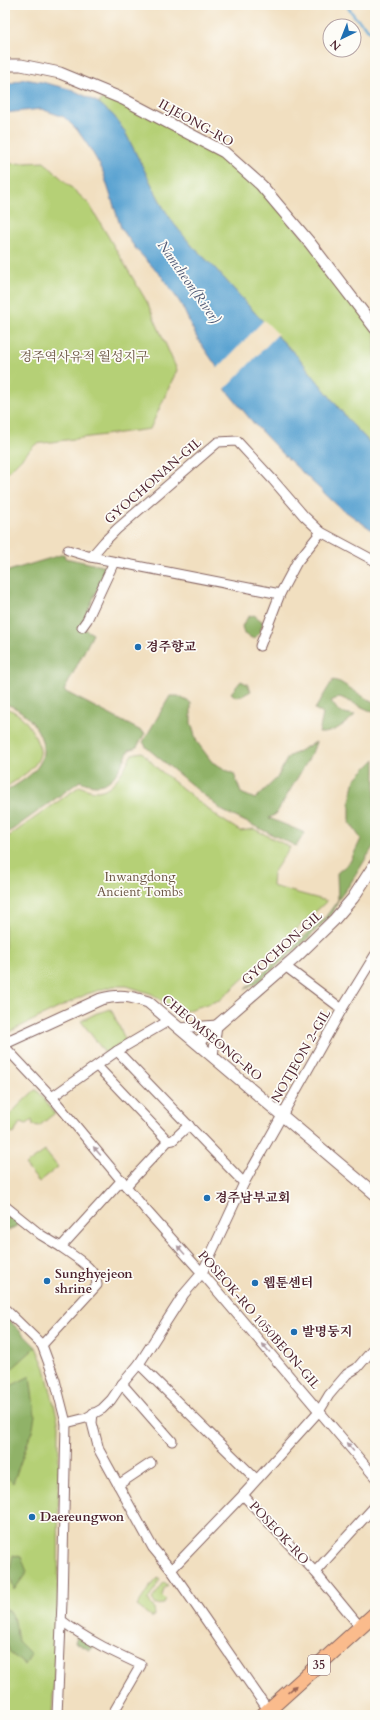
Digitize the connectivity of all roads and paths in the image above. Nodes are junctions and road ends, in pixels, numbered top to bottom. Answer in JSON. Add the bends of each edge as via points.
{"nodes":[{"id":1,"x":5,"y":65,"type":"edge"},
{"id":2,"x":375,"y":328,"type":"edge"},
{"id":3,"x":321,"y":532,"type":"junction"},
{"id":4,"x":68,"y":550,"type":"dead end"},
{"id":5,"x":91,"y":558,"type":"junction"},
{"id":6,"x":375,"y":561,"type":"edge"},
{"id":7,"x":114,"y":562,"type":"junction"},
{"id":8,"x":280,"y":594,"type":"junction"},
{"id":9,"x":82,"y":627,"type":"dead end"},
{"id":10,"x":260,"y":646,"type":"dead end"},
{"id":11,"x":375,"y":864,"type":"edge"},
{"id":12,"x":375,"y":955,"type":"edge"},
{"id":13,"x":285,"y":966,"type":"junction"},
{"id":14,"x":342,"y":1009,"type":"junction"},
{"id":15,"x":170,"y":1020,"type":"junction"},
{"id":16,"x":217,"y":1025,"type":"junction"},
{"id":17,"x":179,"y":1028,"type":"junction"},
{"id":18,"x":5,"y":1043,"type":"edge"},
{"id":19,"x":197,"y":1043,"type":"junction"},
{"id":20,"x":5,"y":1047,"type":"edge"},
{"id":21,"x":117,"y":1051,"type":"junction"},
{"id":22,"x":213,"y":1056,"type":"junction"},
{"id":23,"x":97,"y":1066,"type":"junction"},
{"id":24,"x":52,"y":1096,"type":"junction"},
{"id":25,"x":282,"y":1115,"type":"junction"},
{"id":26,"x":189,"y":1125,"type":"junction"},
{"id":27,"x":168,"y":1141,"type":"junction"},
{"id":28,"x":124,"y":1183,"type":"junction"},
{"id":29,"x":244,"y":1183,"type":"junction"},
{"id":30,"x":375,"y":1194,"type":"edge"},
{"id":31,"x":5,"y":1206,"type":"edge"},
{"id":32,"x":61,"y":1247,"type":"junction"},
{"id":33,"x":202,"y":1273,"type":"junction"},
{"id":34,"x":5,"y":1309,"type":"edge"},
{"id":35,"x":42,"y":1345,"type":"junction"},
{"id":36,"x":375,"y":1347,"type":"edge"},
{"id":37,"x":139,"y":1364,"type":"junction"},
{"id":38,"x":122,"y":1384,"type":"junction"},
{"id":39,"x":320,"y":1410,"type":"junction"},
{"id":40,"x":93,"y":1414,"type":"junction"},
{"id":41,"x":66,"y":1423,"type":"junction"},
{"id":42,"x":172,"y":1441,"type":"dead end"},
{"id":43,"x":151,"y":1463,"type":"dead end"},
{"id":44,"x":374,"y":1474,"type":"edge"},
{"id":45,"x":256,"y":1478,"type":"junction"},
{"id":46,"x":118,"y":1485,"type":"junction"},
{"id":47,"x":243,"y":1495,"type":"junction"},
{"id":48,"x":375,"y":1506,"type":"edge"},
{"id":49,"x":171,"y":1570,"type":"junction"},
{"id":50,"x":315,"y":1572,"type":"junction"},
{"id":51,"x":375,"y":1614,"type":"edge"},
{"id":52,"x":61,"y":1620,"type":"junction"},
{"id":53,"x":361,"y":1628,"type":"junction"},
{"id":54,"x":268,"y":1713,"type":"edge"},
{"id":55,"x":57,"y":1715,"type":"edge"},
{"id":56,"x":112,"y":1715,"type":"edge"}],
"edges":[{"from":1,"to":2,"type":"street","name":"ILJEONG-RO","via":[[21,65],[60,73],[123,99],[224,152],[266,190],[310,242]]},
{"from":3,"to":5,"type":"street","name":"GYOCHONAN-GIL","via":[[237,441],[218,442],[117,529]]},
{"from":3,"to":6,"type":"street","name":"GYOCHONAN-GIL"},
{"from":3,"to":8,"type":"street","via":[[297,562]]},
{"from":4,"to":5,"type":"street"},
{"from":5,"to":7,"type":"street"},
{"from":7,"to":8,"type":"street"},
{"from":7,"to":9,"type":"street"},
{"from":8,"to":10,"type":"street"},
{"from":11,"to":13,"type":"street","name":"GYOCHON-GIL","via":[[353,898],[334,920]]},
{"from":12,"to":14,"type":"street","name":"NOTJEON 2-GIL"},
{"from":13,"to":14,"type":"street"},
{"from":13,"to":16,"type":"street","name":"GYOCHON-GIL"},
{"from":14,"to":25,"type":"street","name":"NOTJEON 2-GIL"},
{"from":15,"to":17,"type":"street","name":"CHEOMSEONG-RO"},
{"from":15,"to":18,"type":"street","name":"CHEOMSEONG-RO","via":[[148,1002],[131,996],[116,996],[101,999]]},
{"from":15,"to":21,"type":"street"},
{"from":16,"to":17,"type":"street"},
{"from":16,"to":19,"type":"street","name":"GYOCHON-GIL"},
{"from":16,"to":22,"type":"street"},
{"from":17,"to":19,"type":"street","name":"CHEOMSEONG-RO"},
{"from":19,"to":22,"type":"street","name":"CHEOMSEONG-RO"},
{"from":20,"to":24,"type":"street","name":"POSEOK-RO 1050BEON-GIL"},
{"from":21,"to":23,"type":"street"},
{"from":21,"to":26,"type":"street"},
{"from":22,"to":25,"type":"street","name":"CHEOMSEONG-RO"},
{"from":23,"to":24,"type":"street"},
{"from":23,"to":27,"type":"street"},
{"from":28,"to":24,"type":"street","name":"POSEOK-RO 1050BEON-GIL","one_way":true},
{"from":25,"to":29,"type":"street","name":"NOTJEON 2-GIL"},
{"from":25,"to":30,"type":"street","name":"CHEOMSEONG-RO"},
{"from":26,"to":27,"type":"street","via":[[174,1140]]},
{"from":26,"to":29,"type":"street"},
{"from":27,"to":28,"type":"street"},
{"from":28,"to":32,"type":"street"},
{"from":33,"to":28,"type":"street","name":"POSEOK-RO 1050BEON-GIL","one_way":true},
{"from":29,"to":33,"type":"street","name":"NOTJEON 2-GIL"},
{"from":31,"to":32,"type":"street","via":[[41,1235]]},
{"from":32,"to":35,"type":"street","via":[[93,1271],[97,1285]]},
{"from":33,"to":37,"type":"street","name":"NOTJEON 2-GIL","via":[[184,1294]]},
{"from":39,"to":33,"type":"street","name":"POSEOK-RO 1050BEON-GIL","one_way":true},
{"from":34,"to":35,"type":"street"},
{"from":35,"to":41,"type":"street","via":[[55,1380]]},
{"from":36,"to":39,"type":"street","via":[[357,1368],[347,1374]]},
{"from":37,"to":38,"type":"street","name":"NOTJEON 2-GIL"},
{"from":37,"to":45,"type":"street"},
{"from":38,"to":40,"type":"street","name":"NOTJEON 2-GIL","via":[[112,1400]]},
{"from":38,"to":42,"type":"street"},
{"from":44,"to":39,"type":"street","name":"POSEOK-RO 1050BEON-GIL","one_way":true},
{"from":39,"to":45,"type":"street"},
{"from":40,"to":41,"type":"street","name":"NOTJEON 2-GIL"},
{"from":40,"to":46,"type":"street","via":[[92,1423],[99,1450]]},
{"from":41,"to":52,"type":"street"},
{"from":43,"to":46,"type":"street"},
{"from":45,"to":47,"type":"street"},
{"from":46,"to":49,"type":"street","via":[[153,1548]]},
{"from":47,"to":49,"type":"street"},
{"from":47,"to":50,"type":"street","name":"POSEOK-RO"},
{"from":48,"to":50,"type":"street","name":"POSEOK-RO"},
{"from":49,"to":54,"type":"street"},
{"from":50,"to":53,"type":"street","name":"POSEOK-RO"},
{"from":51,"to":53,"type":"main road","number":"35"},
{"from":52,"to":55,"type":"street"},
{"from":52,"to":56,"type":"street","via":[[99,1645],[141,1665]]},
{"from":54,"to":53,"type":"main road","number":"35","one_way":true}]}
